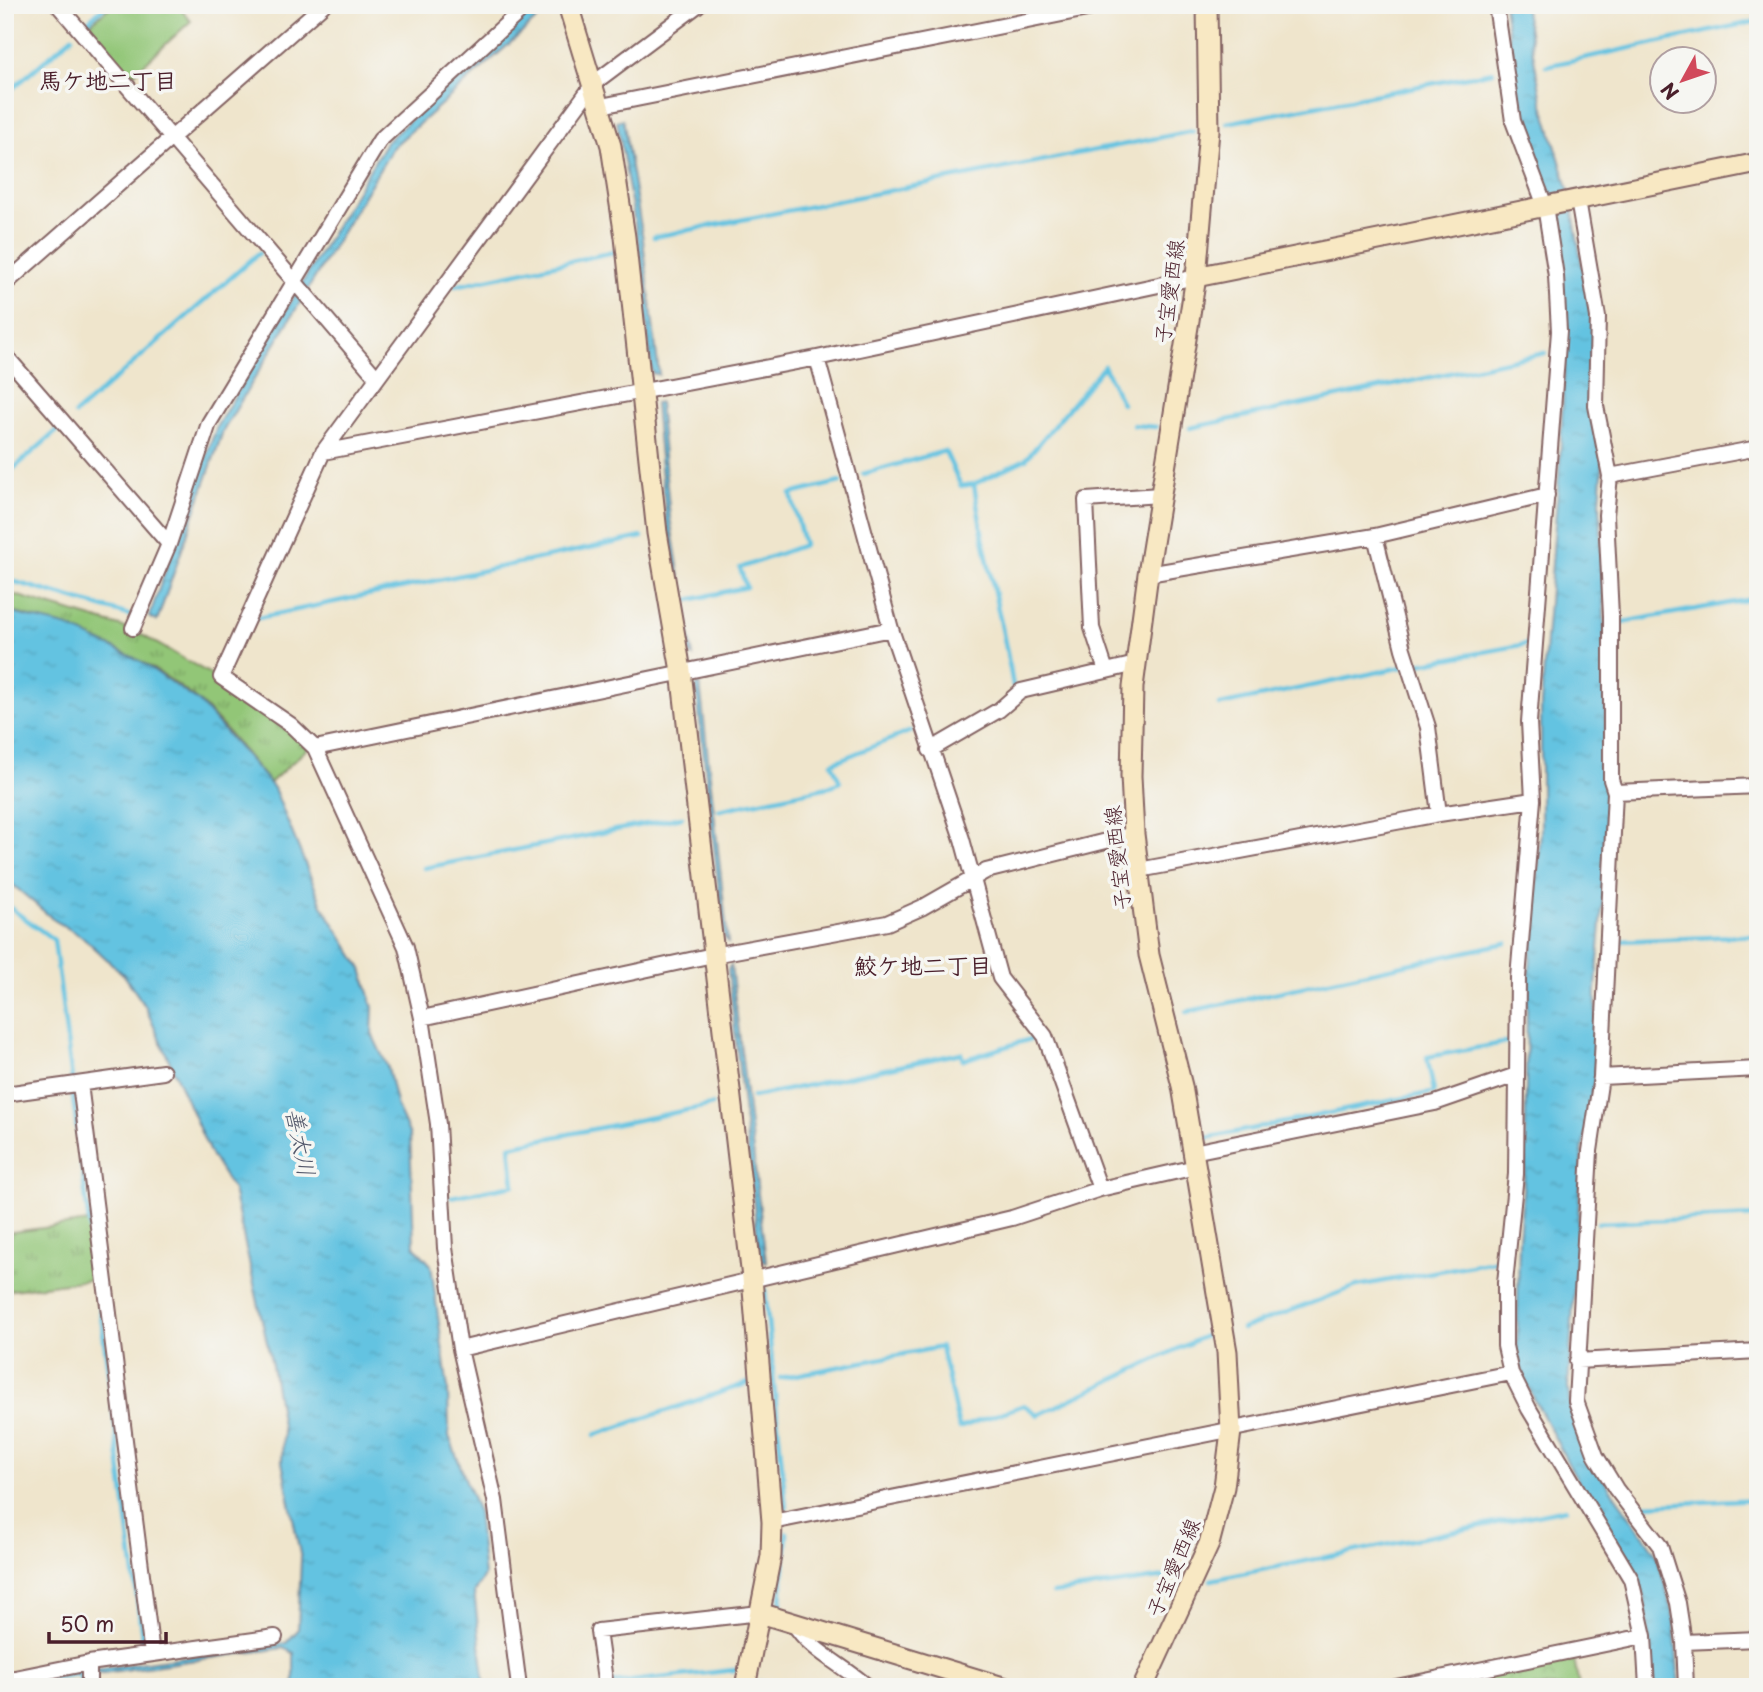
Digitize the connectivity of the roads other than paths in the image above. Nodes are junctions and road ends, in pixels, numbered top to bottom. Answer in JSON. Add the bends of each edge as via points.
{"nodes":[{"id":1,"x":58,"y":5,"type":"edge"},
{"id":2,"x":323,"y":5,"type":"edge"},
{"id":3,"x":527,"y":5,"type":"edge"},
{"id":4,"x":568,"y":5,"type":"edge"},
{"id":5,"x":698,"y":5,"type":"edge"},
{"id":6,"x":1107,"y":5,"type":"edge"},
{"id":7,"x":1207,"y":5,"type":"edge"},
{"id":8,"x":1496,"y":5,"type":"edge"},
{"id":9,"x":594,"y":83,"type":"junction"},
{"id":10,"x":601,"y":106,"type":"junction"},
{"id":11,"x":172,"y":139,"type":"junction"},
{"id":12,"x":1758,"y":163,"type":"edge"},
{"id":13,"x":1578,"y":200,"type":"junction"},
{"id":14,"x":1548,"y":206,"type":"junction"},
{"id":15,"x":1196,"y":277,"type":"junction"},
{"id":16,"x":297,"y":282,"type":"junction"},
{"id":17,"x":5,"y":285,"type":"edge"},
{"id":18,"x":5,"y":355,"type":"edge"},
{"id":19,"x":817,"y":358,"type":"junction"},
{"id":20,"x":377,"y":377,"type":"junction"},
{"id":21,"x":643,"y":390,"type":"junction"},
{"id":22,"x":1758,"y":448,"type":"edge"},
{"id":23,"x":323,"y":452,"type":"junction"},
{"id":24,"x":1610,"y":476,"type":"junction"},
{"id":25,"x":1160,"y":495,"type":"junction"},
{"id":26,"x":1547,"y":495,"type":"junction"},
{"id":27,"x":1375,"y":536,"type":"junction"},
{"id":28,"x":169,"y":544,"type":"junction"},
{"id":29,"x":1148,"y":574,"type":"junction"},
{"id":30,"x":134,"y":628,"type":"dead end"},
{"id":31,"x":891,"y":629,"type":"junction"},
{"id":32,"x":1136,"y":664,"type":"junction"},
{"id":33,"x":681,"y":671,"type":"junction"},
{"id":34,"x":1106,"y":671,"type":"junction"},
{"id":35,"x":315,"y":748,"type":"junction"},
{"id":36,"x":930,"y":750,"type":"junction"},
{"id":37,"x":1758,"y":786,"type":"edge"},
{"id":38,"x":1615,"y":792,"type":"junction"},
{"id":39,"x":1533,"y":800,"type":"junction"},
{"id":40,"x":1439,"y":814,"type":"junction"},
{"id":41,"x":1134,"y":834,"type":"junction"},
{"id":42,"x":1139,"y":870,"type":"junction"},
{"id":43,"x":974,"y":879,"type":"junction"},
{"id":44,"x":713,"y":955,"type":"junction"},
{"id":45,"x":422,"y":1017,"type":"junction"},
{"id":46,"x":1758,"y":1069,"type":"edge"},
{"id":47,"x":163,"y":1072,"type":"dead end"},
{"id":48,"x":1516,"y":1075,"type":"junction"},
{"id":49,"x":1601,"y":1077,"type":"junction"},
{"id":50,"x":79,"y":1084,"type":"junction"},
{"id":51,"x":5,"y":1094,"type":"edge"},
{"id":52,"x":1194,"y":1159,"type":"junction"},
{"id":53,"x":1100,"y":1189,"type":"junction"},
{"id":54,"x":752,"y":1278,"type":"junction"},
{"id":55,"x":460,"y":1349,"type":"junction"},
{"id":56,"x":1758,"y":1351,"type":"edge"},
{"id":57,"x":1577,"y":1362,"type":"junction"},
{"id":58,"x":1511,"y":1373,"type":"junction"},
{"id":59,"x":1231,"y":1431,"type":"junction"},
{"id":60,"x":772,"y":1522,"type":"junction"},
{"id":61,"x":760,"y":1613,"type":"junction"},
{"id":62,"x":794,"y":1623,"type":"junction"},
{"id":63,"x":1644,"y":1636,"type":"junction"},
{"id":64,"x":275,"y":1637,"type":"dead end"},
{"id":65,"x":1758,"y":1639,"type":"edge"},
{"id":66,"x":1684,"y":1642,"type":"junction"},
{"id":67,"x":152,"y":1654,"type":"junction"},
{"id":68,"x":89,"y":1663,"type":"junction"},
{"id":69,"x":5,"y":1680,"type":"edge"},
{"id":70,"x":1427,"y":1684,"type":"edge"},
{"id":71,"x":89,"y":1687,"type":"edge"},
{"id":72,"x":519,"y":1687,"type":"edge"},
{"id":73,"x":606,"y":1687,"type":"edge"},
{"id":74,"x":746,"y":1687,"type":"edge"},
{"id":75,"x":868,"y":1687,"type":"edge"},
{"id":76,"x":1003,"y":1687,"type":"edge"},
{"id":77,"x":1143,"y":1687,"type":"edge"},
{"id":78,"x":1395,"y":1687,"type":"edge"},
{"id":79,"x":1647,"y":1687,"type":"edge"},
{"id":80,"x":1686,"y":1687,"type":"edge"}],
"edges":[{"from":1,"to":11,"type":"street"},
{"from":2,"to":11,"type":"street"},
{"from":3,"to":16,"type":"street","via":[[380,140]]},
{"from":4,"to":9,"type":"street"},
{"from":5,"to":9,"type":"street"},
{"from":6,"to":10,"type":"street"},
{"from":7,"to":15,"type":"street","name":"子宝愛西線","via":[[1209,131]]},
{"from":8,"to":14,"type":"street","via":[[1513,121]]},
{"from":9,"to":10,"type":"street"},
{"from":9,"to":20,"type":"street"},
{"from":10,"to":21,"type":"street","via":[[625,237]]},
{"from":11,"to":16,"type":"street"},
{"from":11,"to":17,"type":"street"},
{"from":12,"to":13,"type":"street"},
{"from":13,"to":14,"type":"street"},
{"from":13,"to":24,"type":"street","via":[[1599,327],[1596,406]]},
{"from":14,"to":15,"type":"street"},
{"from":14,"to":26,"type":"street","via":[[1559,331]]},
{"from":15,"to":19,"type":"street"},
{"from":15,"to":25,"type":"street","name":"子宝愛西線"},
{"from":16,"to":20,"type":"street"},
{"from":16,"to":28,"type":"street","via":[[209,424]]},
{"from":18,"to":28,"type":"street"},
{"from":19,"to":21,"type":"street"},
{"from":19,"to":31,"type":"street"},
{"from":20,"to":23,"type":"street"},
{"from":21,"to":23,"type":"street"},
{"from":21,"to":33,"type":"street","via":[[657,533]]},
{"from":22,"to":24,"type":"street"},
{"from":23,"to":35,"type":"street","via":[[221,677],[291,725]]},
{"from":24,"to":38,"type":"street","via":[[1606,515],[1611,780]]},
{"from":25,"to":29,"type":"street","name":"子宝愛西線"},
{"from":25,"to":34,"type":"street","via":[[1086,500],[1092,628]]},
{"from":26,"to":27,"type":"street"},
{"from":26,"to":39,"type":"street","via":[[1529,722]]},
{"from":27,"to":29,"type":"street"},
{"from":27,"to":40,"type":"street","via":[[1428,727]]},
{"from":28,"to":30,"type":"street"},
{"from":29,"to":32,"type":"street","name":"子宝愛西線"},
{"from":31,"to":33,"type":"street"},
{"from":31,"to":36,"type":"street"},
{"from":32,"to":34,"type":"street"},
{"from":32,"to":41,"type":"street","name":"子宝愛西線","via":[[1131,776]]},
{"from":33,"to":35,"type":"street"},
{"from":33,"to":44,"type":"street"},
{"from":34,"to":36,"type":"street","via":[[1021,691],[999,710]]},
{"from":35,"to":45,"type":"street","via":[[405,947]]},
{"from":36,"to":43,"type":"street"},
{"from":37,"to":38,"type":"street"},
{"from":38,"to":49,"type":"street"},
{"from":39,"to":40,"type":"street"},
{"from":39,"to":48,"type":"street","via":[[1518,978]]},
{"from":40,"to":42,"type":"street"},
{"from":41,"to":42,"type":"street","name":"子宝愛西線"},
{"from":41,"to":43,"type":"street","via":[[986,871]]},
{"from":42,"to":52,"type":"street","name":"子宝愛西線","via":[[1149,955],[1182,1086]]},
{"from":43,"to":44,"type":"street","via":[[887,923]]},
{"from":43,"to":53,"type":"street","via":[[1000,978],[1049,1045]]},
{"from":44,"to":45,"type":"street"},
{"from":44,"to":54,"type":"street"},
{"from":45,"to":55,"type":"street","via":[[438,1124],[446,1248]]},
{"from":46,"to":49,"type":"street"},
{"from":47,"to":50,"type":"street"},
{"from":48,"to":52,"type":"street","via":[[1436,1104]]},
{"from":48,"to":58,"type":"street","via":[[1516,1174],[1505,1283],[1505,1346]]},
{"from":49,"to":57,"type":"street","via":[[1590,1151]]},
{"from":50,"to":51,"type":"street"},
{"from":50,"to":67,"type":"street"},
{"from":52,"to":53,"type":"street"},
{"from":52,"to":59,"type":"street","name":"子宝愛西線","via":[[1227,1352]]},
{"from":53,"to":54,"type":"street","via":[[1012,1218]]},
{"from":54,"to":55,"type":"street"},
{"from":54,"to":60,"type":"street"},
{"from":55,"to":72,"type":"street","via":[[495,1500]]},
{"from":56,"to":57,"type":"street"},
{"from":57,"to":66,"type":"street","via":[[1576,1401],[1583,1424],[1616,1489],[1660,1545],[1678,1603]]},
{"from":58,"to":59,"type":"street"},
{"from":58,"to":63,"type":"street","via":[[1571,1483],[1631,1579]]},
{"from":59,"to":60,"type":"street"},
{"from":59,"to":77,"type":"street","name":"子宝愛西線","via":[[1224,1488],[1209,1544]]},
{"from":60,"to":61,"type":"street"},
{"from":61,"to":62,"type":"street"},
{"from":61,"to":73,"type":"street","via":[[598,1632]]},
{"from":61,"to":74,"type":"street"},
{"from":62,"to":75,"type":"street","via":[[803,1640]]},
{"from":62,"to":76,"type":"street"},
{"from":63,"to":70,"type":"street"},
{"from":63,"to":79,"type":"street"},
{"from":64,"to":67,"type":"street"},
{"from":65,"to":66,"type":"street"},
{"from":66,"to":80,"type":"street"},
{"from":67,"to":68,"type":"street"},
{"from":68,"to":69,"type":"street"},
{"from":68,"to":71,"type":"street"},
{"from":70,"to":78,"type":"street"}]}
